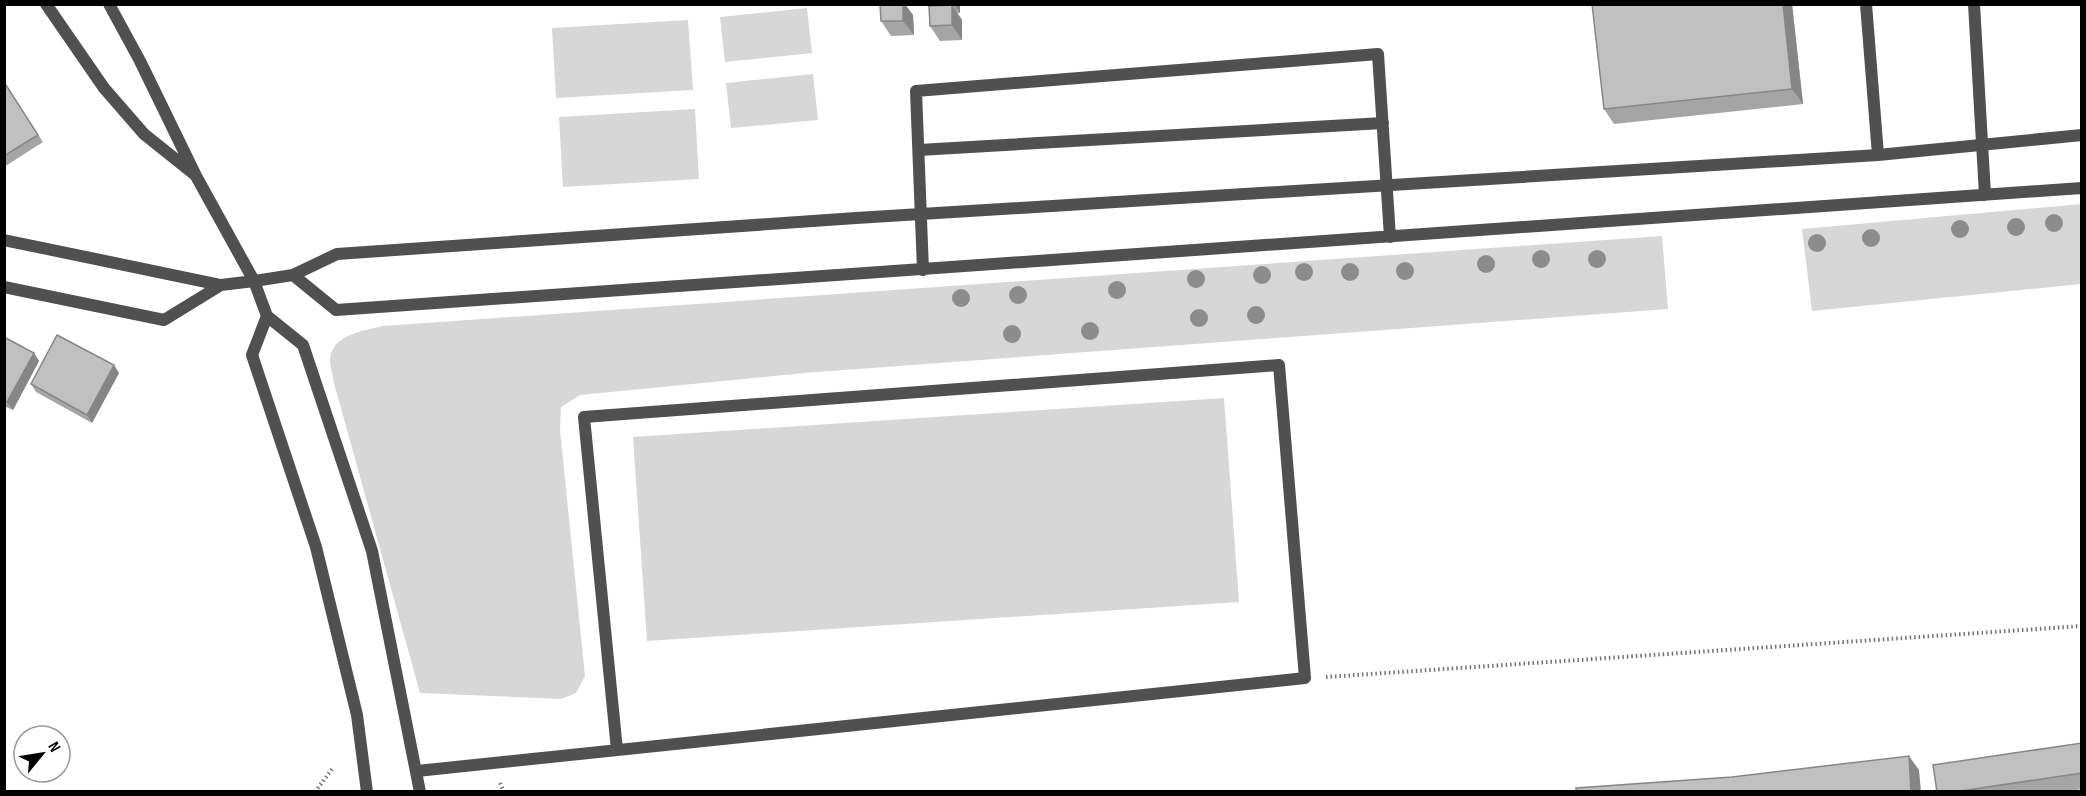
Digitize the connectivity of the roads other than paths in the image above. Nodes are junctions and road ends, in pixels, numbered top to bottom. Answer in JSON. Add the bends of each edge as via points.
{"nodes":[{"id":1,"x":46,"y":4,"type":"edge"},
{"id":2,"x":109,"y":4,"type":"edge"},
{"id":3,"x":1866,"y":4,"type":"edge"},
{"id":4,"x":1974,"y":4,"type":"edge"},
{"id":5,"x":1383,"y":123,"type":"junction"},
{"id":6,"x":2082,"y":135,"type":"edge"},
{"id":7,"x":1982,"y":144,"type":"junction"},
{"id":8,"x":919,"y":150,"type":"junction"},
{"id":9,"x":1878,"y":155,"type":"junction"},
{"id":10,"x":196,"y":176,"type":"junction"},
{"id":11,"x":1388,"y":185,"type":"junction"},
{"id":12,"x":2082,"y":188,"type":"edge"},
{"id":13,"x":1985,"y":195,"type":"junction"},
{"id":14,"x":922,"y":214,"type":"junction"},
{"id":15,"x":1390,"y":237,"type":"junction"},
{"id":16,"x":4,"y":240,"type":"edge"},
{"id":17,"x":923,"y":270,"type":"junction"},
{"id":18,"x":293,"y":275,"type":"junction"},
{"id":19,"x":254,"y":281,"type":"junction"},
{"id":20,"x":221,"y":285,"type":"junction"},
{"id":21,"x":4,"y":287,"type":"edge"},
{"id":22,"x":267,"y":315,"type":"junction"},
{"id":23,"x":617,"y":750,"type":"junction"},
{"id":24,"x":417,"y":771,"type":"junction"},
{"id":25,"x":367,"y":792,"type":"edge"},
{"id":26,"x":420,"y":792,"type":"edge"}],
"edges":[{"from":1,"to":10,"type":"street","via":[[104,88],[144,134]]},
{"from":2,"to":10,"type":"street"},
{"from":3,"to":9,"type":"street"},
{"from":4,"to":7,"type":"street"},
{"from":5,"to":8,"type":"street"},
{"from":5,"to":8,"type":"street","via":[[1378,54],[916,91]]},
{"from":5,"to":11,"type":"street"},
{"from":6,"to":7,"type":"street"},
{"from":7,"to":9,"type":"street"},
{"from":7,"to":13,"type":"street"},
{"from":8,"to":14,"type":"street"},
{"from":9,"to":11,"type":"street"},
{"from":10,"to":19,"type":"street"},
{"from":11,"to":14,"type":"street"},
{"from":11,"to":15,"type":"street"},
{"from":12,"to":13,"type":"street"},
{"from":13,"to":15,"type":"street"},
{"from":14,"to":17,"type":"street"},
{"from":14,"to":18,"type":"street","via":[[337,254]]},
{"from":15,"to":17,"type":"street"},
{"from":16,"to":20,"type":"street"},
{"from":17,"to":18,"type":"street","via":[[336,310]]},
{"from":18,"to":19,"type":"street"},
{"from":19,"to":20,"type":"street"},
{"from":19,"to":22,"type":"street"},
{"from":20,"to":21,"type":"street","via":[[164,320]]},
{"from":22,"to":24,"type":"street","via":[[303,345],[372,551]]},
{"from":22,"to":25,"type":"street","via":[[252,355],[316,547],[357,715]]},
{"from":23,"to":23,"type":"street","via":[[1305,678],[1279,366],[584,417]]},
{"from":23,"to":24,"type":"street"},
{"from":24,"to":26,"type":"street"}]}
